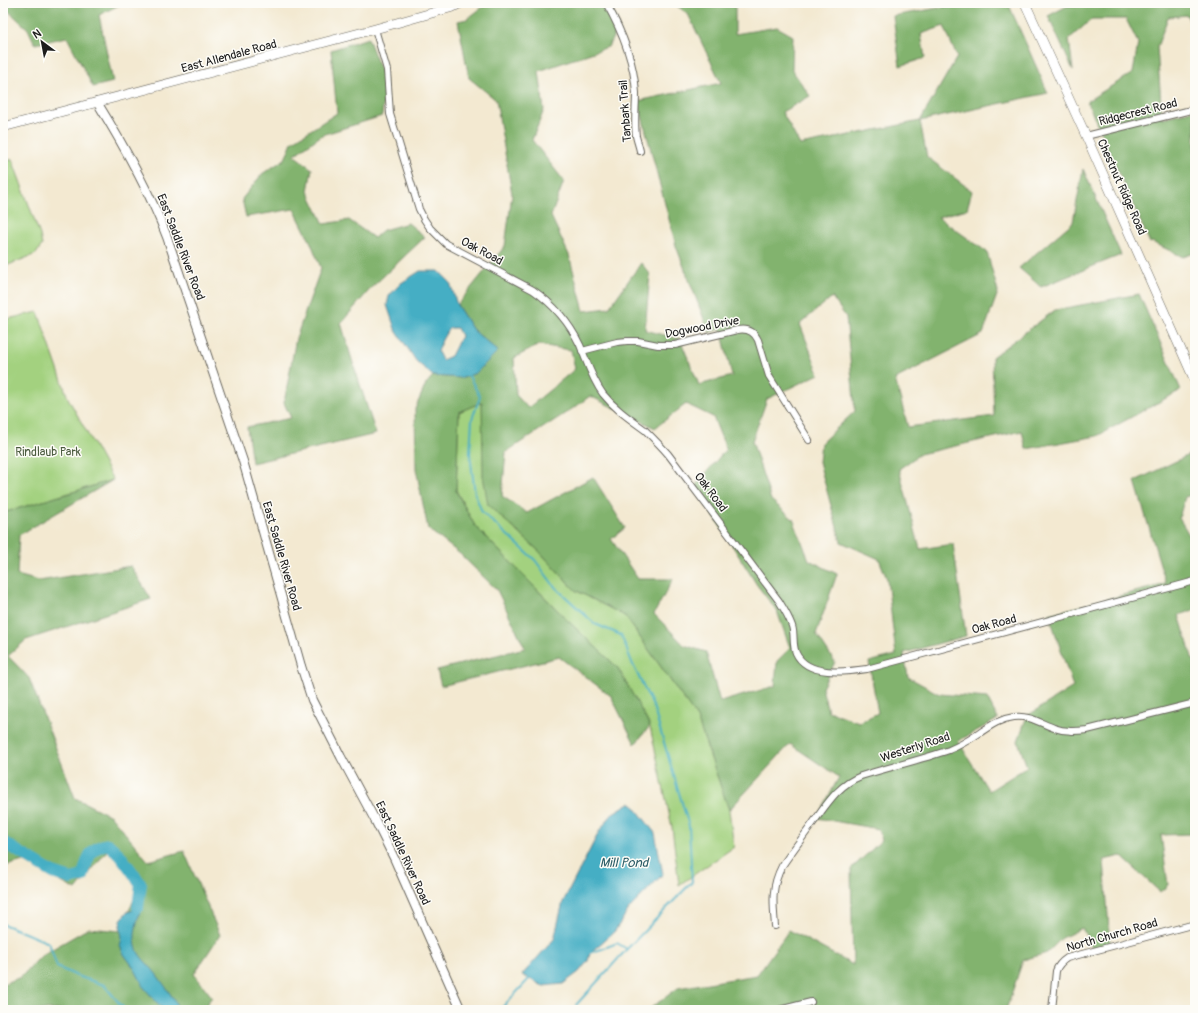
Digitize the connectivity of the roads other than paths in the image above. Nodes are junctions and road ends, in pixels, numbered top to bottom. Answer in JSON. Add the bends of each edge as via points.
{"nodes":[{"id":1,"x":461,"y":3,"type":"edge"},
{"id":2,"x":606,"y":3,"type":"edge"},
{"id":3,"x":1025,"y":3,"type":"edge"},
{"id":4,"x":375,"y":29,"type":"junction"},
{"id":5,"x":97,"y":102,"type":"junction"},
{"id":6,"x":1195,"y":109,"type":"edge"},
{"id":7,"x":3,"y":127,"type":"edge"},
{"id":8,"x":1086,"y":136,"type":"junction"},
{"id":9,"x":640,"y":151,"type":"dead end"},
{"id":10,"x":582,"y":351,"type":"junction"},
{"id":11,"x":1195,"y":382,"type":"edge"},
{"id":12,"x":809,"y":440,"type":"dead end"},
{"id":13,"x":1195,"y":581,"type":"edge"},
{"id":14,"x":1195,"y":703,"type":"edge"},
{"id":15,"x":1195,"y":924,"type":"edge"},
{"id":16,"x":775,"y":926,"type":"dead end"},
{"id":17,"x":811,"y":1002,"type":"dead end"},
{"id":18,"x":461,"y":1010,"type":"edge"},
{"id":19,"x":779,"y":1010,"type":"edge"},
{"id":20,"x":1052,"y":1010,"type":"edge"}],
"edges":[{"from":1,"to":4,"type":"main road","name":"East Allendale Road"},
{"from":2,"to":9,"type":"street","name":"Tanbark Trail","via":[[624,37],[630,56],[636,92],[636,136]]},
{"from":3,"to":8,"type":"main road","name":"Chestnut Ridge Road"},
{"from":4,"to":5,"type":"main road","name":"East Allendale Road"},
{"from":4,"to":10,"type":"street","name":"Oak Road","via":[[387,70],[390,114],[419,209],[430,228],[456,250],[545,298],[565,319]]},
{"from":5,"to":7,"type":"main road","name":"East Allendale Road"},
{"from":5,"to":18,"type":"street","name":"East Saddle River Road","via":[[146,188],[168,240],[243,461],[312,700],[379,828]]},
{"from":6,"to":8,"type":"street","name":"Ridgecrest Road"},
{"from":8,"to":11,"type":"main road","name":"Chestnut Ridge Road"},
{"from":10,"to":12,"type":"street","name":"Dogwood Drive","via":[[627,341],[658,346],[675,345],[747,329],[756,335],[769,376]]},
{"from":10,"to":13,"type":"street","name":"Oak Road","via":[[602,393],[668,454],[779,601],[792,625],[796,652],[810,667],[844,672],[868,669]]},
{"from":14,"to":16,"type":"street","name":"Westerly Road","via":[[1075,731],[1060,730],[1025,717],[1006,718],[964,743],[852,780],[843,785],[832,797],[782,866],[773,893]]},
{"from":15,"to":20,"type":"street","name":"North Church Road","via":[[1067,958],[1056,971]]},
{"from":17,"to":19,"type":"street"}]}
